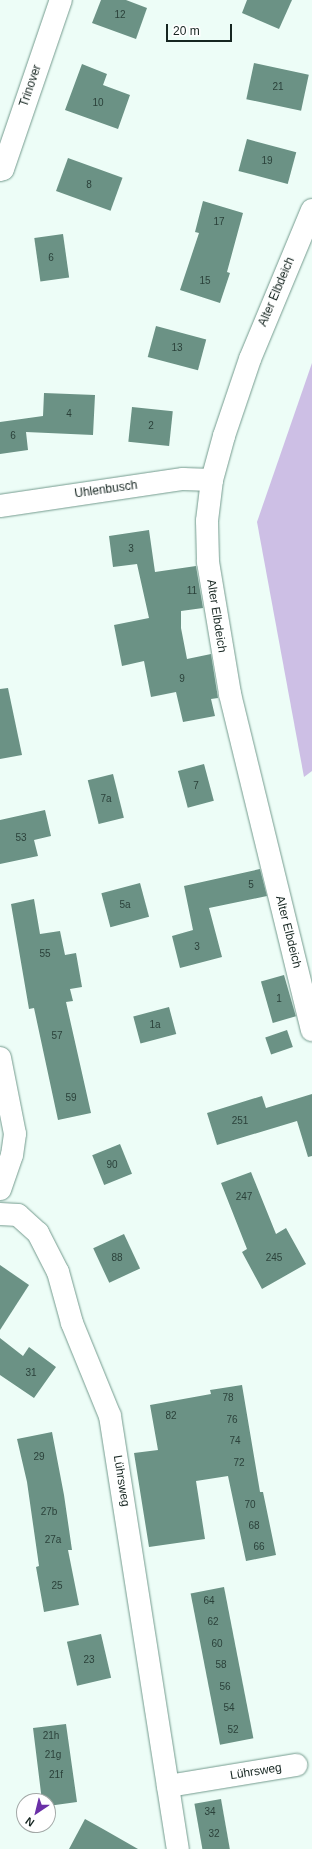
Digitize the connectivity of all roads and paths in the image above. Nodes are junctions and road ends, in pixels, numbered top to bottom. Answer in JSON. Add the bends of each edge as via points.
{"nodes":[{"id":1,"x":61,"y":0,"type":"edge"},
{"id":2,"x":0,"y":170,"type":"edge"},
{"id":3,"x":312,"y":210,"type":"edge"},
{"id":4,"x":212,"y":480,"type":"junction"},
{"id":5,"x":0,"y":506,"type":"edge"},
{"id":6,"x":312,"y":1030,"type":"edge"},
{"id":7,"x":0,"y":1058,"type":"edge"},
{"id":8,"x":0,"y":1188,"type":"edge"},
{"id":9,"x":0,"y":1214,"type":"edge"},
{"id":10,"x":296,"y":1765,"type":"dead end"},
{"id":11,"x":168,"y":1786,"type":"junction"},
{"id":12,"x":178,"y":1849,"type":"edge"}],
"edges":[{"from":1,"to":2,"type":"street","name":"Trinover","via":[[3,169]]},
{"from":3,"to":4,"type":"street","name":"Alter Elbdeich","via":[[250,359]]},
{"from":4,"to":5,"type":"street","name":"Uhlenbusch","via":[[182,479]]},
{"from":4,"to":6,"type":"street","name":"Alter Elbdeich","via":[[207,521],[208,562],[219,638],[230,694]]},
{"from":7,"to":8,"type":"street","via":[[14,1127],[12,1155]]},
{"from":9,"to":11,"type":"street","name":"Lührsweg","via":[[18,1215],[38,1233],[58,1272],[72,1323],[110,1416]]},
{"from":10,"to":11,"type":"street","name":"Lührsweg"},
{"from":11,"to":12,"type":"street","name":"Lührsweg"}]}
